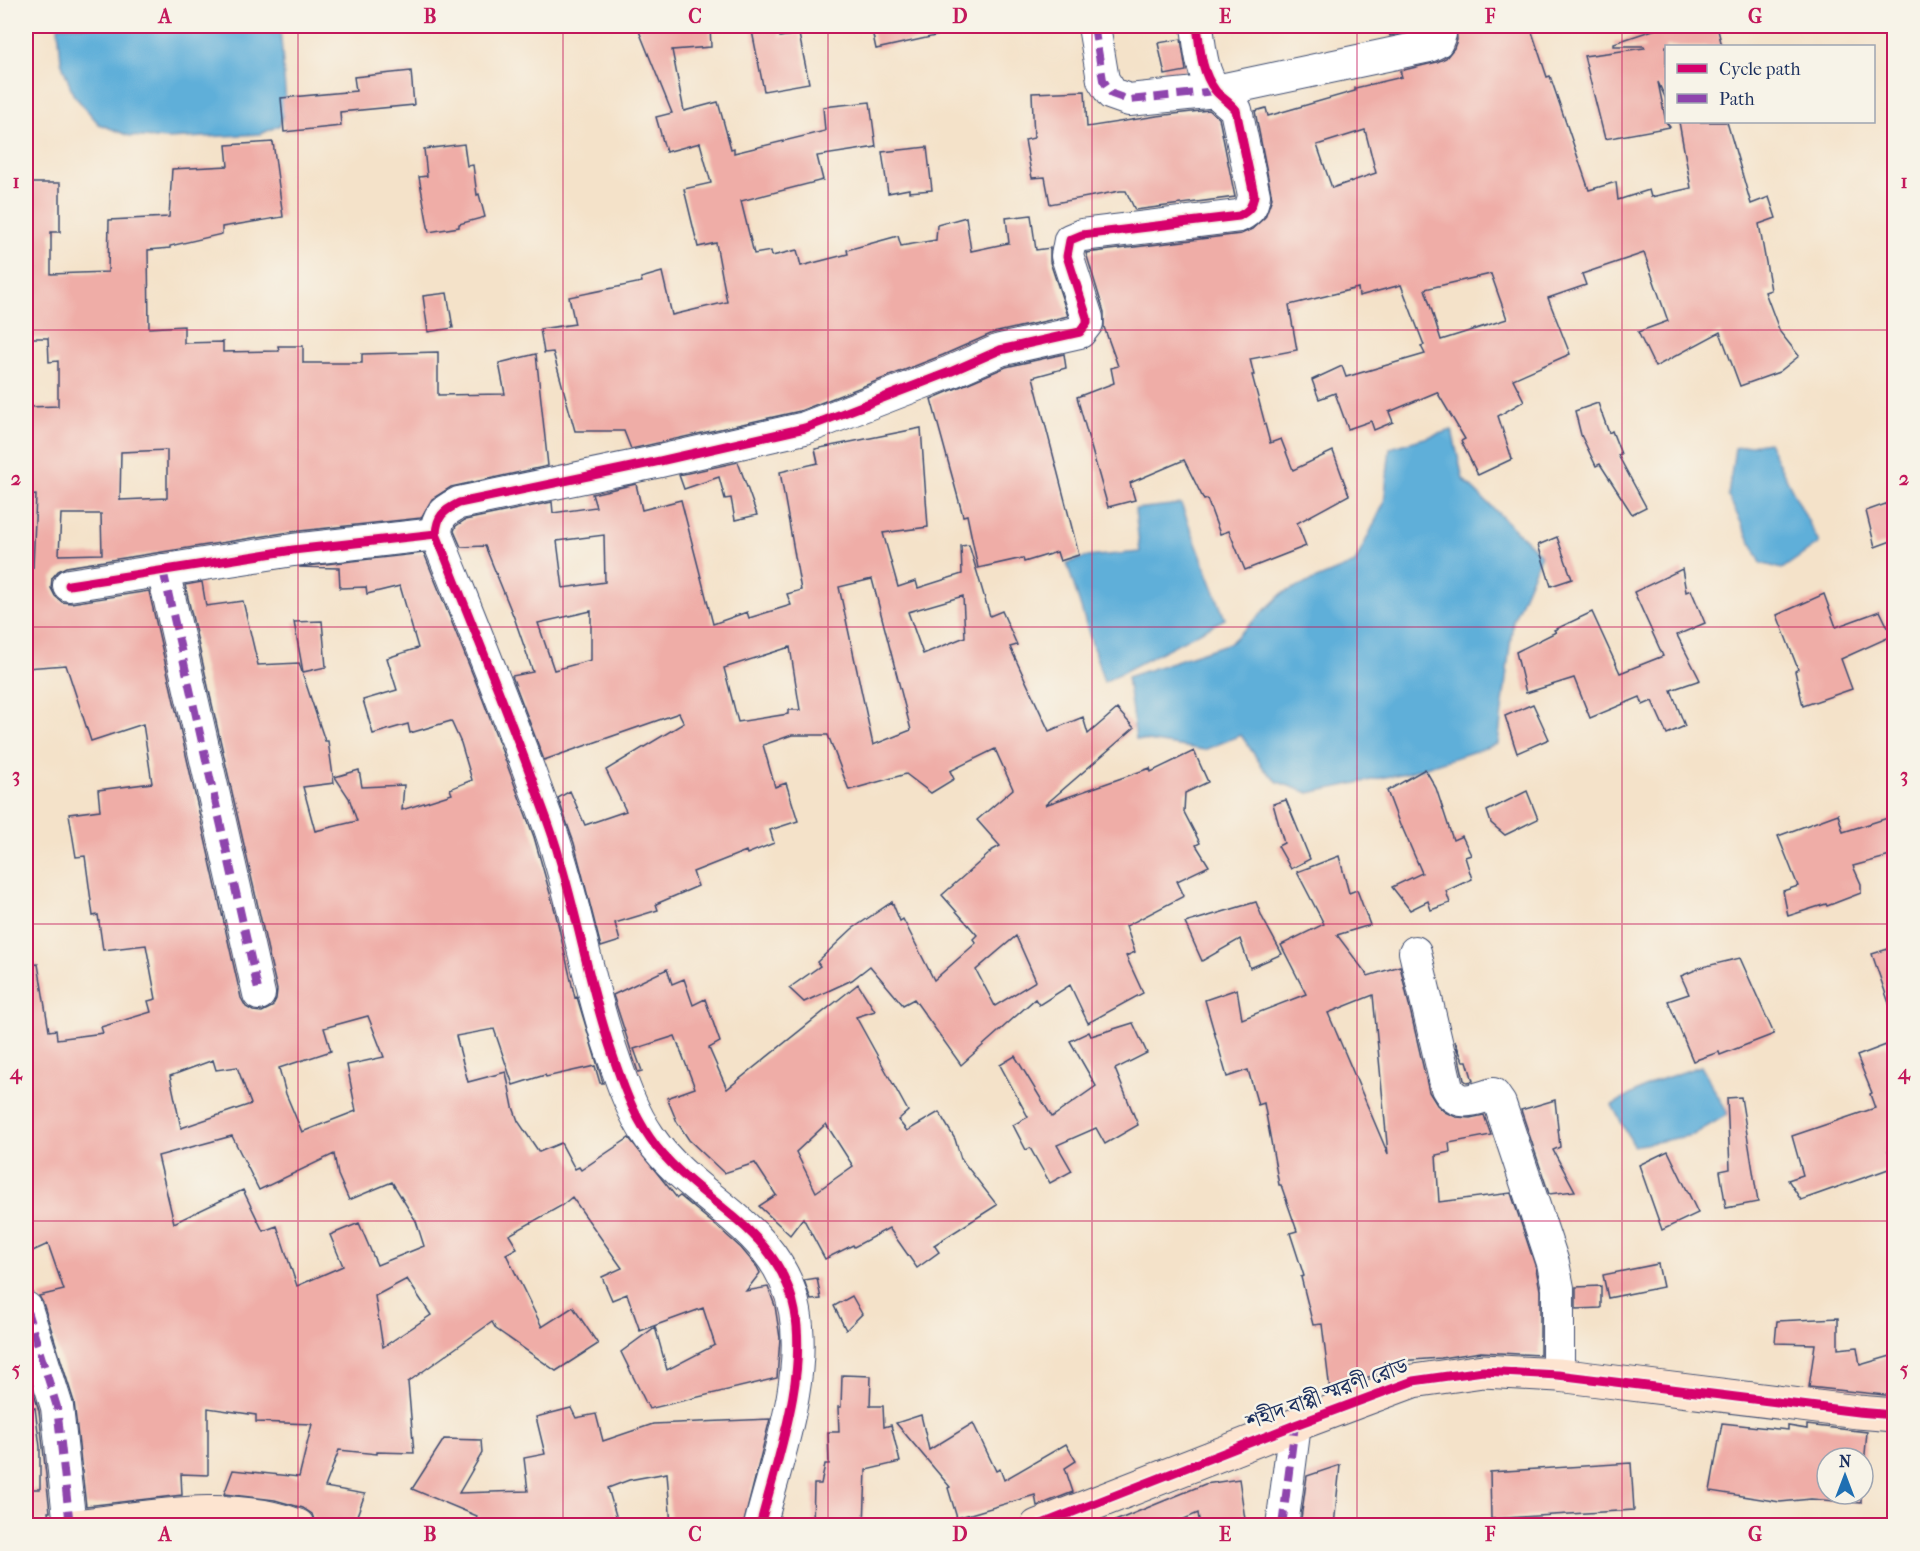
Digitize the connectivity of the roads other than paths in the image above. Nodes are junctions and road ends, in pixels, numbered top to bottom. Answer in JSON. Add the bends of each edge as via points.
{"nodes":[{"id":1,"x":1094,"y":26,"type":"edge"},
{"id":2,"x":1197,"y":26,"type":"edge"},
{"id":3,"x":1437,"y":26,"type":"edge"},
{"id":4,"x":1216,"y":91,"type":"junction"},
{"id":5,"x":436,"y":534,"type":"junction"},
{"id":6,"x":163,"y":570,"type":"junction"},
{"id":7,"x":69,"y":585,"type":"dead end"},
{"id":8,"x":1415,"y":952,"type":"dead end"},
{"id":9,"x":259,"y":994,"type":"dead end"},
{"id":10,"x":26,"y":1308,"type":"edge"},
{"id":11,"x":1558,"y":1375,"type":"junction"},
{"id":12,"x":1894,"y":1415,"type":"edge"},
{"id":13,"x":1295,"y":1425,"type":"junction"},
{"id":14,"x":70,"y":1526,"type":"edge"},
{"id":15,"x":76,"y":1526,"type":"edge"},
{"id":16,"x":298,"y":1526,"type":"edge"},
{"id":17,"x":760,"y":1526,"type":"edge"},
{"id":18,"x":1037,"y":1526,"type":"edge"},
{"id":19,"x":1281,"y":1526,"type":"edge"}],
"edges":[{"from":1,"to":4,"type":"street","via":[[1103,80],[1112,94],[1129,100]]},
{"from":2,"to":4,"type":"street","via":[[1204,69]]},
{"from":3,"to":4,"type":"street","via":[[1437,42],[1429,46]]},
{"from":4,"to":5,"type":"street","via":[[1236,110],[1254,195],[1250,210],[1239,216],[1082,235],[1070,240],[1067,256],[1088,318],[1080,332],[1000,350],[805,428],[459,503],[443,511]]},
{"from":5,"to":6,"type":"street"},
{"from":5,"to":17,"type":"street","via":[[516,734],[559,857],[599,1014],[627,1097],[651,1139],[684,1175],[744,1224],[787,1282],[795,1311],[796,1383]]},
{"from":6,"to":7,"type":"street"},
{"from":6,"to":9,"type":"street"},
{"from":8,"to":11,"type":"street","via":[[1451,1097],[1461,1101],[1493,1094],[1500,1104],[1553,1263],[1558,1288]]},
{"from":10,"to":14,"type":"street","via":[[57,1407]]},
{"from":11,"to":12,"type":"street","name":"শহীদ বাপ্পী স্মরণী রোড"},
{"from":11,"to":13,"type":"street","name":"শহীদ বাপ্পী স্মরণী রোড","via":[[1483,1371],[1413,1381]]},
{"from":13,"to":18,"type":"street","name":"শহীদ বাপ্পী স্মরণী রোড"},
{"from":13,"to":19,"type":"street"},
{"from":15,"to":16,"type":"street","via":[[199,1513],[243,1513]]}]}
